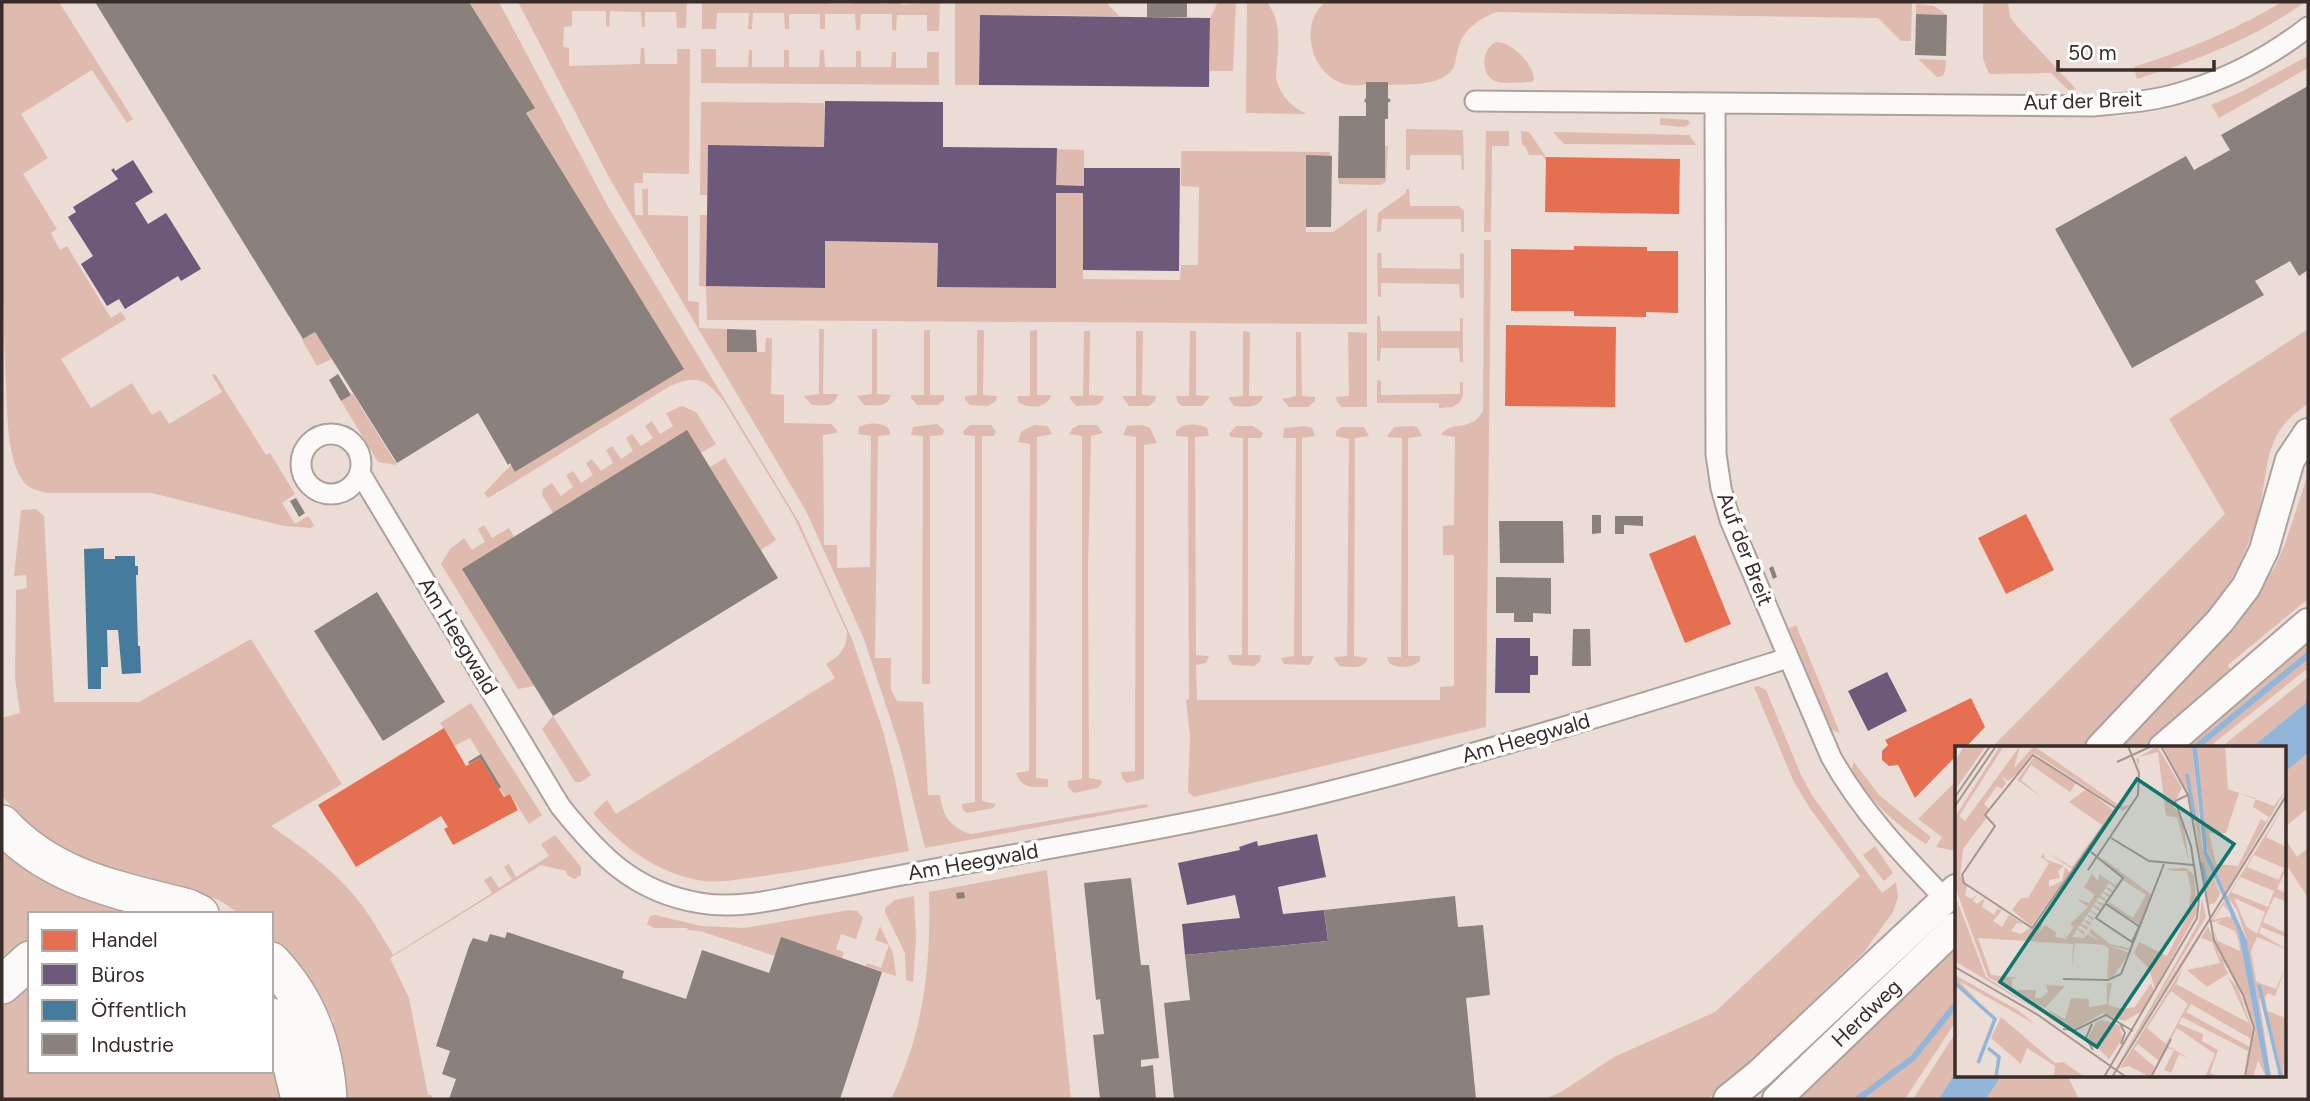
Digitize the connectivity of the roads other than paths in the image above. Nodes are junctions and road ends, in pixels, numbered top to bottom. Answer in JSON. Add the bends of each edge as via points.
{"nodes":[{"id":1,"x":2308,"y":27,"type":"edge"},
{"id":2,"x":1475,"y":101,"type":"dead end"},
{"id":3,"x":1715,"y":103,"type":"junction"},
{"id":4,"x":2308,"y":433,"type":"edge"},
{"id":5,"x":360,"y":473,"type":"dead end"},
{"id":6,"x":2308,"y":623,"type":"edge"},
{"id":7,"x":1788,"y":658,"type":"junction"},
{"id":8,"x":2101,"y":746,"type":"edge"},
{"id":9,"x":2164,"y":746,"type":"edge"},
{"id":10,"x":2,"y":824,"type":"edge"},
{"id":11,"x":1951,"y":895,"type":"edge"},
{"id":12,"x":196,"y":912,"type":"edge"},
{"id":13,"x":1955,"y":928,"type":"edge"},
{"id":14,"x":28,"y":962,"type":"edge"},
{"id":15,"x":273,"y":964,"type":"edge"},
{"id":16,"x":2,"y":985,"type":"edge"},
{"id":17,"x":273,"y":1021,"type":"edge"},
{"id":18,"x":300,"y":1099,"type":"edge"},
{"id":19,"x":328,"y":1099,"type":"edge"},
{"id":20,"x":1728,"y":1099,"type":"edge"},
{"id":21,"x":1777,"y":1099,"type":"edge"}],
"edges":[{"from":1,"to":3,"type":"street","name":"Auf der Breit","via":[[2245,67],[2187,91],[2141,101],[2092,106]]},
{"from":2,"to":3,"type":"street","name":"Auf der Breit"},
{"from":3,"to":7,"type":"street","name":"Auf der Breit","via":[[1716,454],[1730,520]]},
{"from":4,"to":8,"type":"main road","via":[[2290,460],[2264,550],[2246,587],[2220,621]]},
{"from":5,"to":7,"type":"street","name":"Am Heegwald","via":[[566,814],[617,869],[658,891],[701,903],[764,902],[1254,809],[1537,736]]},
{"from":6,"to":9,"type":"main road"},
{"from":7,"to":11,"type":"street","name":"Auf der Breit","via":[[1849,789],[1887,837]]},
{"from":10,"to":12,"type":"highway","via":[[19,842],[81,879]]},
{"from":11,"to":20,"type":"main road"},
{"from":13,"to":21,"type":"main road","name":"Herdweg"},
{"from":14,"to":16,"type":"highway"},
{"from":15,"to":19,"type":"highway","via":[[303,1002],[317,1033]]},
{"from":17,"to":18,"type":"highway","via":[[289,1054]]}]}
